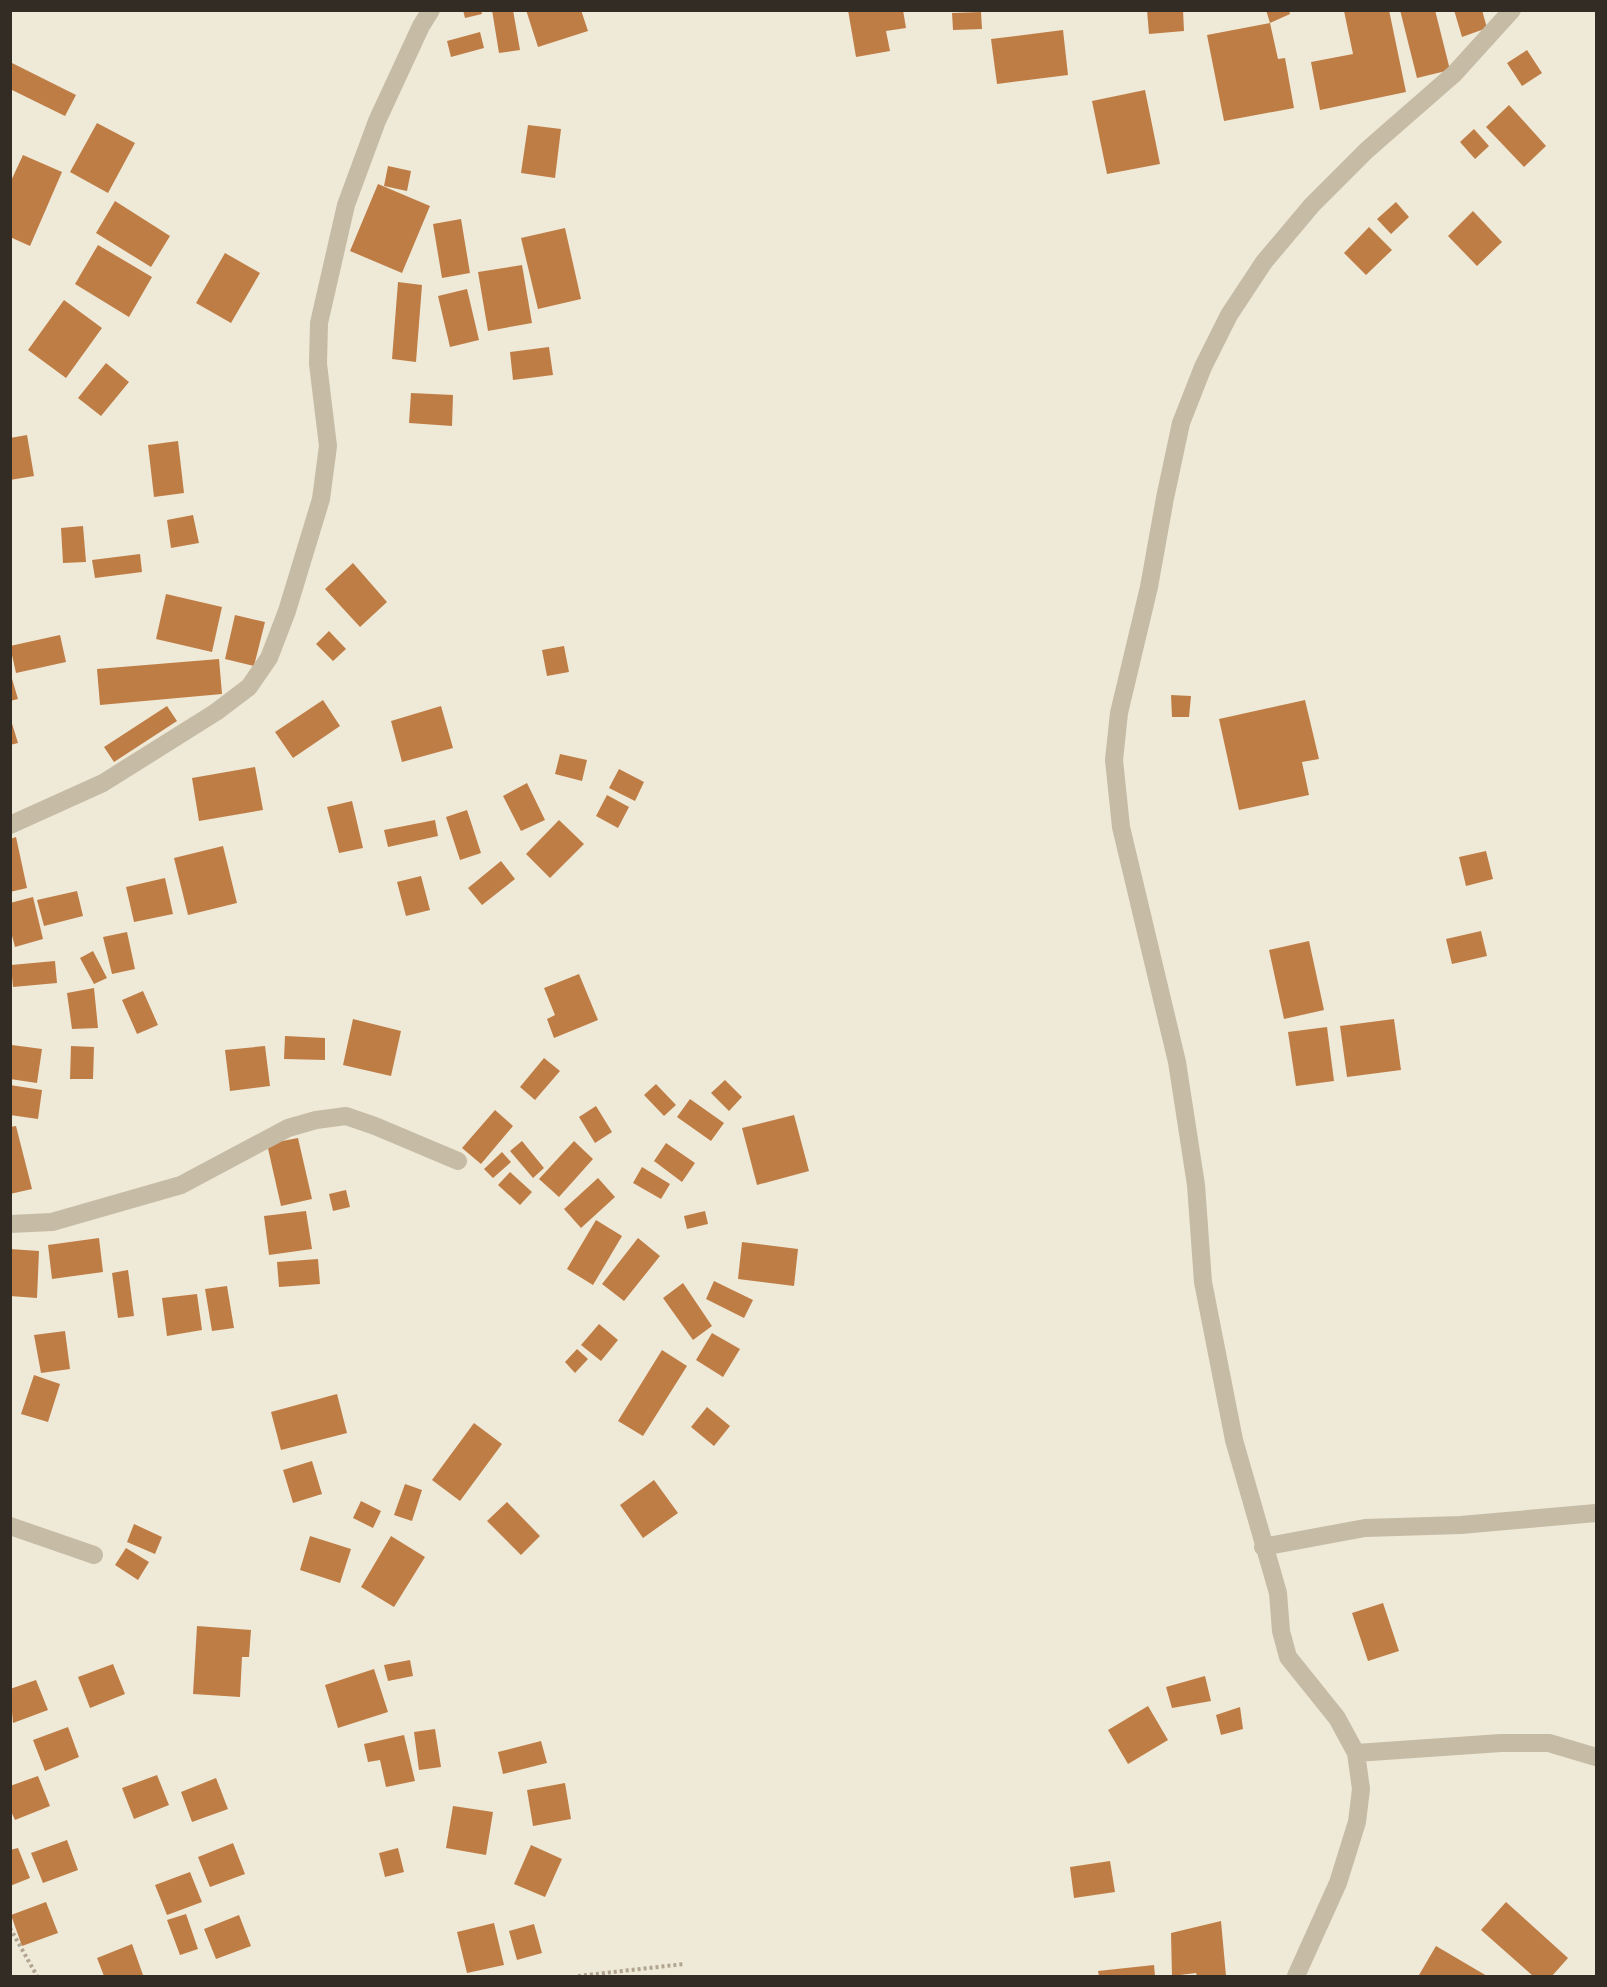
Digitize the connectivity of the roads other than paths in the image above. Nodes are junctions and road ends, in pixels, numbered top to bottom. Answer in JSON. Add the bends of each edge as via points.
{"nodes":[{"id":1,"x":431,"y":10,"type":"edge"},
{"id":2,"x":1512,"y":10,"type":"edge"},
{"id":3,"x":10,"y":825,"type":"edge"},
{"id":4,"x":458,"y":1161,"type":"dead end"},
{"id":5,"x":10,"y":1224,"type":"edge"},
{"id":6,"x":1596,"y":1513,"type":"edge"},
{"id":7,"x":10,"y":1527,"type":"edge"},
{"id":8,"x":1263,"y":1546,"type":"junction"},
{"id":9,"x":94,"y":1555,"type":"dead end"},
{"id":10,"x":1356,"y":1753,"type":"junction"},
{"id":11,"x":1596,"y":1757,"type":"edge"},
{"id":12,"x":1296,"y":1977,"type":"edge"}],
"edges":[{"from":1,"to":3,"type":"street","via":[[378,121],[346,205],[319,323],[318,364],[328,446],[321,499],[269,658],[249,687],[207,718],[103,783]]},
{"from":2,"to":8,"type":"street","via":[[1454,74],[1367,150],[1312,205],[1264,262],[1229,315],[1181,423],[1119,713],[1114,760],[1121,828],[1177,1062],[1196,1185],[1203,1282],[1234,1440]]},
{"from":4,"to":5,"type":"street","via":[[346,1116],[316,1120],[288,1128],[182,1185],[52,1222]]},
{"from":6,"to":8,"type":"street","via":[[1461,1525],[1365,1528]]},
{"from":7,"to":9,"type":"street"},
{"from":8,"to":10,"type":"street","via":[[1278,1593],[1288,1657],[1337,1718]]},
{"from":10,"to":11,"type":"street","via":[[1549,1743]]},
{"from":10,"to":12,"type":"street","via":[[1361,1789],[1358,1822],[1338,1883]]}]}
